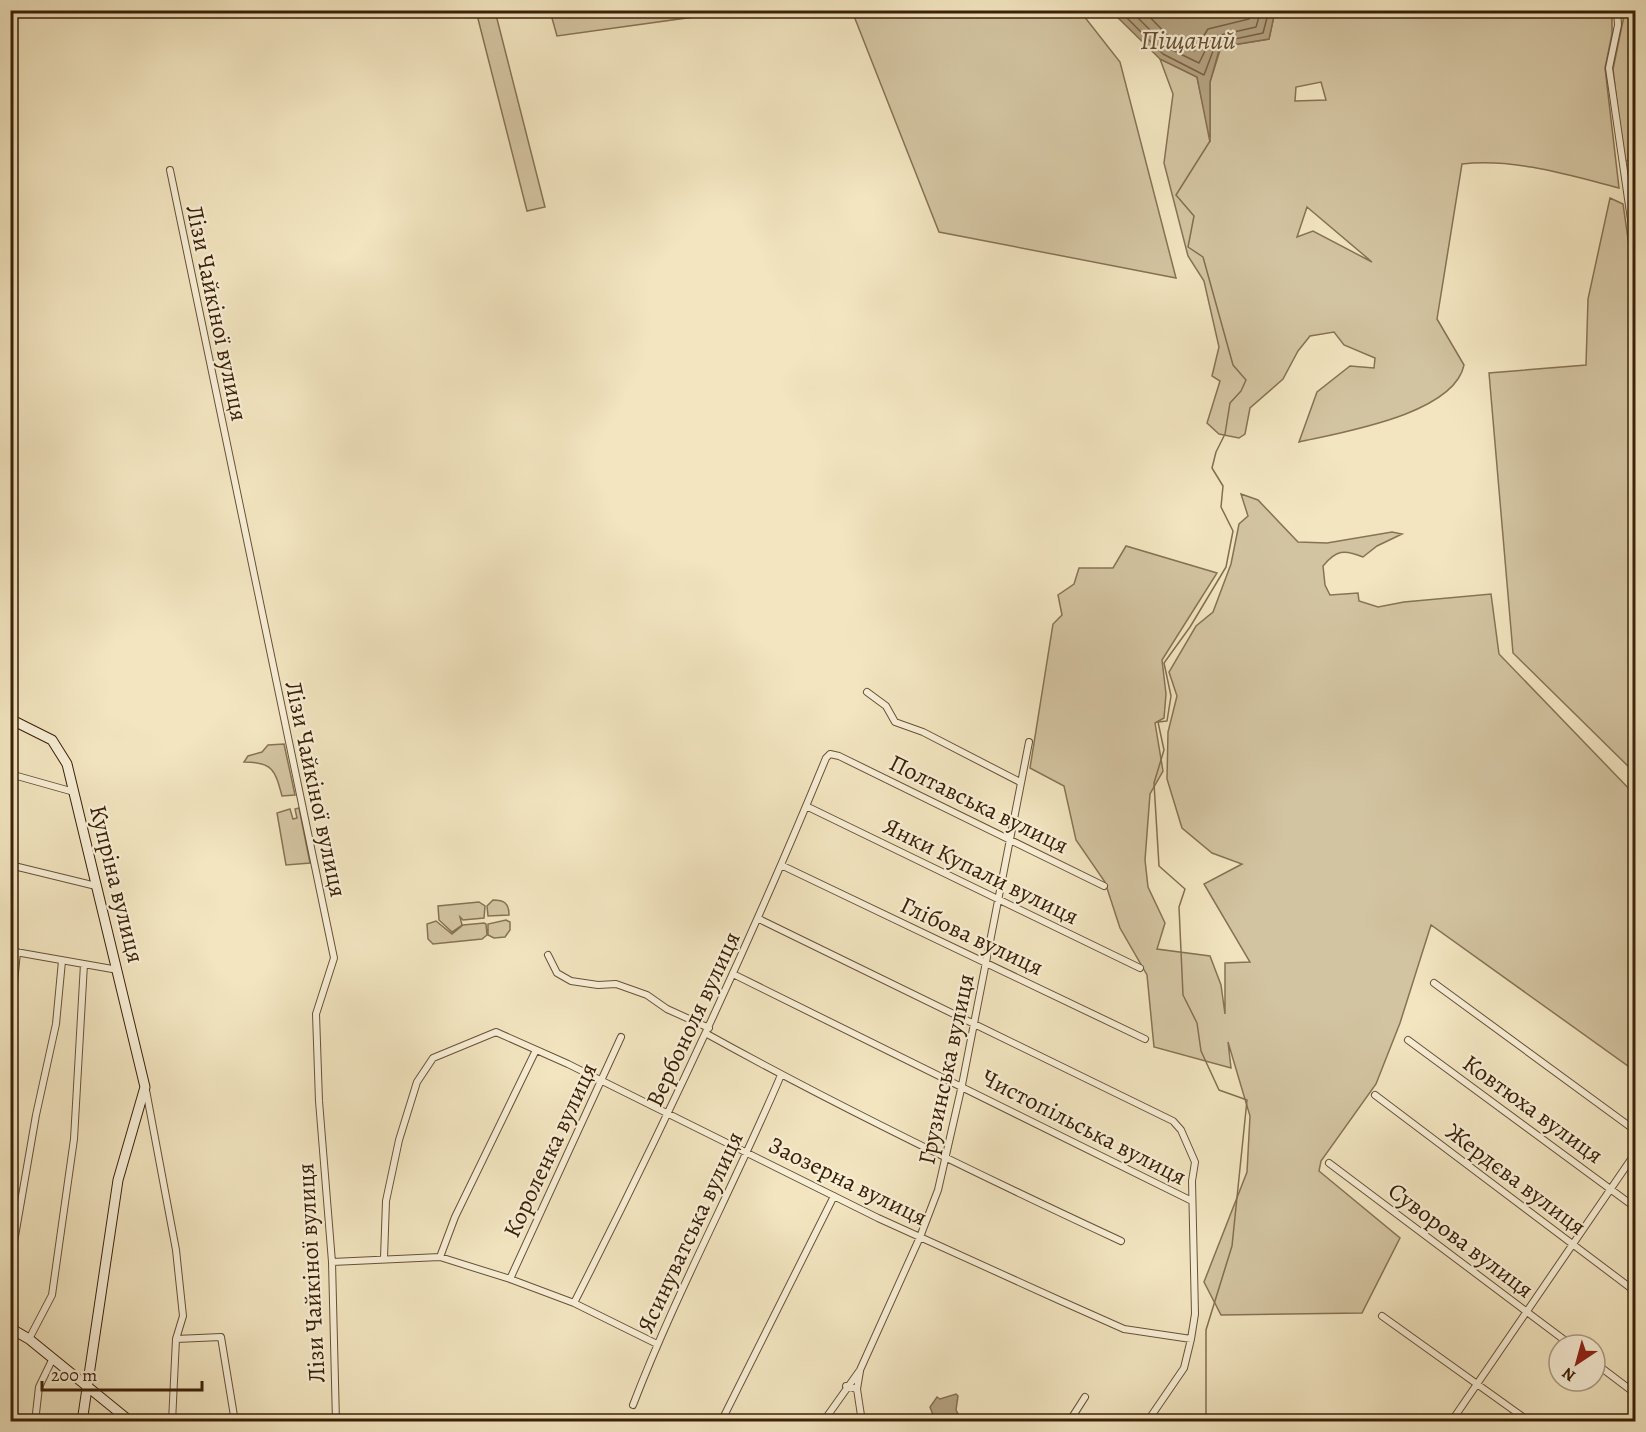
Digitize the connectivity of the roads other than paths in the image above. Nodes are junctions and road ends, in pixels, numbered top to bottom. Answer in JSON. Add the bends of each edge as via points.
{"nodes":[{"id":1,"x":1617,"y":10,"type":"edge"},
{"id":2,"x":170,"y":170,"type":"dead end"},
{"id":3,"x":1635,"y":254,"type":"edge"},
{"id":4,"x":867,"y":692,"type":"dead end"},
{"id":5,"x":10,"y":719,"type":"edge"},
{"id":6,"x":1029,"y":741,"type":"dead end"},
{"id":7,"x":839,"y":756,"type":"joint"},
{"id":8,"x":10,"y":774,"type":"edge"},
{"id":9,"x":1020,"y":782,"type":"junction"},
{"id":10,"x":74,"y":792,"type":"junction"},
{"id":11,"x":806,"y":806,"type":"junction"},
{"id":12,"x":1009,"y":838,"type":"junction"},
{"id":13,"x":10,"y":865,"type":"edge"},
{"id":14,"x":783,"y":866,"type":"junction"},
{"id":15,"x":96,"y":886,"type":"junction"},
{"id":16,"x":1104,"y":886,"type":"dead end"},
{"id":17,"x":997,"y":899,"type":"junction"},
{"id":18,"x":759,"y":919,"type":"junction"},
{"id":19,"x":14,"y":952,"type":"edge"},
{"id":20,"x":548,"y":955,"type":"dead end"},
{"id":21,"x":62,"y":961,"type":"junction"},
{"id":22,"x":987,"y":962,"type":"junction"},
{"id":23,"x":84,"y":964,"type":"junction"},
{"id":24,"x":1140,"y":968,"type":"dead end"},
{"id":25,"x":118,"y":970,"type":"junction"},
{"id":26,"x":734,"y":974,"type":"junction"},
{"id":27,"x":1434,"y":983,"type":"dead end"},
{"id":28,"x":974,"y":1022,"type":"junction"},
{"id":29,"x":10,"y":1024,"type":"edge"},
{"id":30,"x":708,"y":1031,"type":"junction"},
{"id":31,"x":621,"y":1037,"type":"dead end"},
{"id":32,"x":1145,"y":1039,"type":"dead end"},
{"id":33,"x":1408,"y":1040,"type":"dead end"},
{"id":34,"x":536,"y":1050,"type":"junction"},
{"id":35,"x":781,"y":1076,"type":"junction"},
{"id":36,"x":602,"y":1082,"type":"junction"},
{"id":37,"x":962,"y":1085,"type":"junction"},
{"id":38,"x":146,"y":1087,"type":"junction"},
{"id":39,"x":1375,"y":1095,"type":"dead end"},
{"id":40,"x":669,"y":1115,"type":"junction"},
{"id":41,"x":1635,"y":1131,"type":"edge"},
{"id":42,"x":1635,"y":1152,"type":"edge"},
{"id":43,"x":748,"y":1153,"type":"junction"},
{"id":44,"x":946,"y":1160,"type":"junction"},
{"id":45,"x":1329,"y":1163,"type":"dead end"},
{"id":46,"x":1610,"y":1188,"type":"junction"},
{"id":47,"x":834,"y":1196,"type":"junction"},
{"id":48,"x":1192,"y":1201,"type":"junction"},
{"id":49,"x":1635,"y":1208,"type":"edge"},
{"id":50,"x":920,"y":1237,"type":"junction"},
{"id":51,"x":1121,"y":1241,"type":"dead end"},
{"id":52,"x":1571,"y":1244,"type":"junction"},
{"id":53,"x":440,"y":1257,"type":"junction"},
{"id":54,"x":384,"y":1258,"type":"junction"},
{"id":55,"x":332,"y":1262,"type":"junction"},
{"id":56,"x":10,"y":1266,"type":"edge"},
{"id":57,"x":510,"y":1279,"type":"junction"},
{"id":58,"x":1635,"y":1292,"type":"edge"},
{"id":59,"x":574,"y":1303,"type":"junction"},
{"id":60,"x":1526,"y":1311,"type":"junction"},
{"id":61,"x":1382,"y":1316,"type":"dead end"},
{"id":62,"x":10,"y":1328,"type":"edge"},
{"id":63,"x":1555,"y":1333,"type":"edge"},
{"id":64,"x":29,"y":1339,"type":"junction"},
{"id":65,"x":176,"y":1339,"type":"junction"},
{"id":66,"x":1191,"y":1339,"type":"junction"},
{"id":67,"x":657,"y":1344,"type":"junction"},
{"id":68,"x":52,"y":1358,"type":"junction"},
{"id":69,"x":860,"y":1370,"type":"junction"},
{"id":70,"x":1607,"y":1372,"type":"edge"},
{"id":71,"x":1478,"y":1383,"type":"junction"},
{"id":72,"x":847,"y":1385,"type":"junction"},
{"id":73,"x":87,"y":1386,"type":"junction"},
{"id":74,"x":857,"y":1389,"type":"junction"},
{"id":75,"x":1635,"y":1394,"type":"edge"},
{"id":76,"x":1085,"y":1397,"type":"dead end"},
{"id":77,"x":633,"y":1406,"type":"dead end"},
{"id":78,"x":118,"y":1417,"type":"edge"},
{"id":79,"x":826,"y":1420,"type":"edge"},
{"id":80,"x":336,"y":1421,"type":"edge"},
{"id":81,"x":34,"y":1422,"type":"edge"},
{"id":82,"x":82,"y":1422,"type":"edge"},
{"id":83,"x":131,"y":1422,"type":"edge"},
{"id":84,"x":172,"y":1422,"type":"edge"},
{"id":85,"x":235,"y":1422,"type":"edge"},
{"id":86,"x":331,"y":1422,"type":"edge"},
{"id":87,"x":721,"y":1422,"type":"edge"},
{"id":88,"x":862,"y":1422,"type":"edge"},
{"id":89,"x":1069,"y":1422,"type":"edge"},
{"id":90,"x":1147,"y":1422,"type":"edge"},
{"id":91,"x":1451,"y":1422,"type":"edge"},
{"id":92,"x":1530,"y":1422,"type":"edge"}],
"edges":[{"from":1,"to":3,"type":"street","via":[[1609,68]]},
{"from":2,"to":55,"type":"street","name":"Лізи Чайкіної вулиця","via":[[334,958],[316,1014]]},
{"from":4,"to":9,"type":"street","via":[[886,706],[895,722],[923,732]]},
{"from":5,"to":10,"type":"main road","name":"Купріна вулиця","via":[[52,740],[67,764]]},
{"from":6,"to":9,"type":"street","name":"Грузинська вулиця"},
{"from":7,"to":11,"type":"street","name":"Вербоноля вулиця","via":[[830,754],[826,758]]},
{"from":7,"to":12,"type":"street","name":"Полтавська вулиця"},
{"from":8,"to":10,"type":"street"},
{"from":9,"to":12,"type":"street","name":"Грузинська вулиця"},
{"from":10,"to":15,"type":"main road","name":"Купріна вулиця"},
{"from":11,"to":14,"type":"street","name":"Вербоноля вулиця"},
{"from":11,"to":17,"type":"street","name":"Янки Купали вулиця"},
{"from":12,"to":16,"type":"street","name":"Полтавська вулиця"},
{"from":12,"to":17,"type":"street","name":"Грузинська вулиця"},
{"from":13,"to":15,"type":"street"},
{"from":14,"to":18,"type":"street","name":"Вербоноля вулиця"},
{"from":14,"to":22,"type":"street","name":"Глібова вулиця"},
{"from":15,"to":25,"type":"main road","name":"Купріна вулиця"},
{"from":17,"to":22,"type":"street","name":"Грузинська вулиця"},
{"from":17,"to":24,"type":"street","name":"Янки Купали вулиця"},
{"from":18,"to":26,"type":"street","name":"Вербоноля вулиця"},
{"from":18,"to":28,"type":"street"},
{"from":19,"to":21,"type":"street"},
{"from":19,"to":29,"type":"street"},
{"from":20,"to":30,"type":"street","via":[[557,974],[571,981],[616,984],[647,995]]},
{"from":21,"to":23,"type":"street"},
{"from":21,"to":56,"type":"street","via":[[56,1024]]},
{"from":22,"to":28,"type":"street","name":"Грузинська вулиця"},
{"from":22,"to":32,"type":"street","name":"Глібова вулиця"},
{"from":23,"to":25,"type":"street"},
{"from":23,"to":64,"type":"street","via":[[74,1139],[52,1295]]},
{"from":25,"to":38,"type":"main road","name":"Купріна вулиця"},
{"from":26,"to":30,"type":"street","name":"Вербоноля вулиця"},
{"from":26,"to":37,"type":"street","name":"Чистопільська вулиця"},
{"from":27,"to":41,"type":"street"},
{"from":28,"to":37,"type":"street","name":"Грузинська вулиця"},
{"from":28,"to":48,"type":"street","via":[[1173,1121],[1195,1162]]},
{"from":30,"to":35,"type":"street"},
{"from":30,"to":40,"type":"street","name":"Вербоноля вулиця"},
{"from":31,"to":36,"type":"street","name":"Короленка вулиця"},
{"from":33,"to":46,"type":"street","name":"Ковтюха вулиця"},
{"from":34,"to":36,"type":"street","name":"Заозерна вулиця"},
{"from":34,"to":53,"type":"street","via":[[455,1217]]},
{"from":34,"to":54,"type":"street","name":"Заозерна вулиця","via":[[496,1032],[434,1058],[417,1082],[399,1140],[386,1201]]},
{"from":35,"to":43,"type":"street","name":"Ясинуватська вулиця"},
{"from":35,"to":44,"type":"street"},
{"from":36,"to":40,"type":"street","name":"Заозерна вулиця"},
{"from":36,"to":57,"type":"street","name":"Короленка вулиця"},
{"from":37,"to":44,"type":"street","name":"Грузинська вулиця"},
{"from":37,"to":48,"type":"street","name":"Чистопільська вулиця"},
{"from":38,"to":65,"type":"street","name":"Купріна вулиця","via":[[176,1250],[183,1316]]},
{"from":38,"to":73,"type":"main road","via":[[118,1180]]},
{"from":39,"to":52,"type":"street","name":"Жердєва вулиця"},
{"from":40,"to":43,"type":"street","name":"Заозерна вулиця"},
{"from":40,"to":59,"type":"street","name":"Вербоноля вулиця"},
{"from":42,"to":46,"type":"street"},
{"from":43,"to":47,"type":"street","name":"Заозерна вулиця"},
{"from":43,"to":67,"type":"street","name":"Ясинуватська вулиця"},
{"from":44,"to":50,"type":"street","name":"Грузинська вулиця"},
{"from":44,"to":51,"type":"street"},
{"from":45,"to":60,"type":"street","name":"Суворова вулиця"},
{"from":46,"to":49,"type":"street","name":"Ковтюха вулиця"},
{"from":46,"to":52,"type":"street"},
{"from":47,"to":50,"type":"street","name":"Заозерна вулиця"},
{"from":47,"to":87,"type":"street"},
{"from":48,"to":66,"type":"street","via":[[1195,1314]]},
{"from":50,"to":66,"type":"street","name":"Заозерна вулиця","via":[[1124,1329]]},
{"from":50,"to":69,"type":"street","name":"Грузинська вулиця"},
{"from":52,"to":58,"type":"street","name":"Жердєва вулиця"},
{"from":52,"to":60,"type":"street"},
{"from":53,"to":54,"type":"street"},
{"from":53,"to":57,"type":"street"},
{"from":54,"to":55,"type":"street"},
{"from":55,"to":80,"type":"street","name":"Лізи Чайкіної вулиця"},
{"from":57,"to":59,"type":"street"},
{"from":59,"to":67,"type":"street"},
{"from":60,"to":63,"type":"street","name":"Суворова вулиця"},
{"from":60,"to":71,"type":"street"},
{"from":61,"to":71,"type":"street"},
{"from":62,"to":64,"type":"main road"},
{"from":64,"to":68,"type":"main road"},
{"from":65,"to":84,"type":"street","name":"Купріна вулиця"},
{"from":65,"to":85,"type":"street","via":[[221,1337]]},
{"from":66,"to":90,"type":"street","via":[[1184,1368]]},
{"from":67,"to":77,"type":"street","name":"Ясинуватська вулиця"},
{"from":68,"to":73,"type":"main road"},
{"from":68,"to":81,"type":"street","via":[[39,1388]]},
{"from":69,"to":72,"type":"street","name":"Грузинська вулиця"},
{"from":69,"to":74,"type":"street"},
{"from":70,"to":75,"type":"street"},
{"from":71,"to":91,"type":"street"},
{"from":71,"to":92,"type":"street"},
{"from":72,"to":74,"type":"street"},
{"from":72,"to":79,"type":"street","name":"Грузинська вулиця","via":[[823,1422]]},
{"from":73,"to":78,"type":"main road"},
{"from":73,"to":82,"type":"main road"},
{"from":74,"to":88,"type":"street"},
{"from":76,"to":89,"type":"street"},
{"from":78,"to":83,"type":"main road"},
{"from":80,"to":86,"type":"street"}]}
